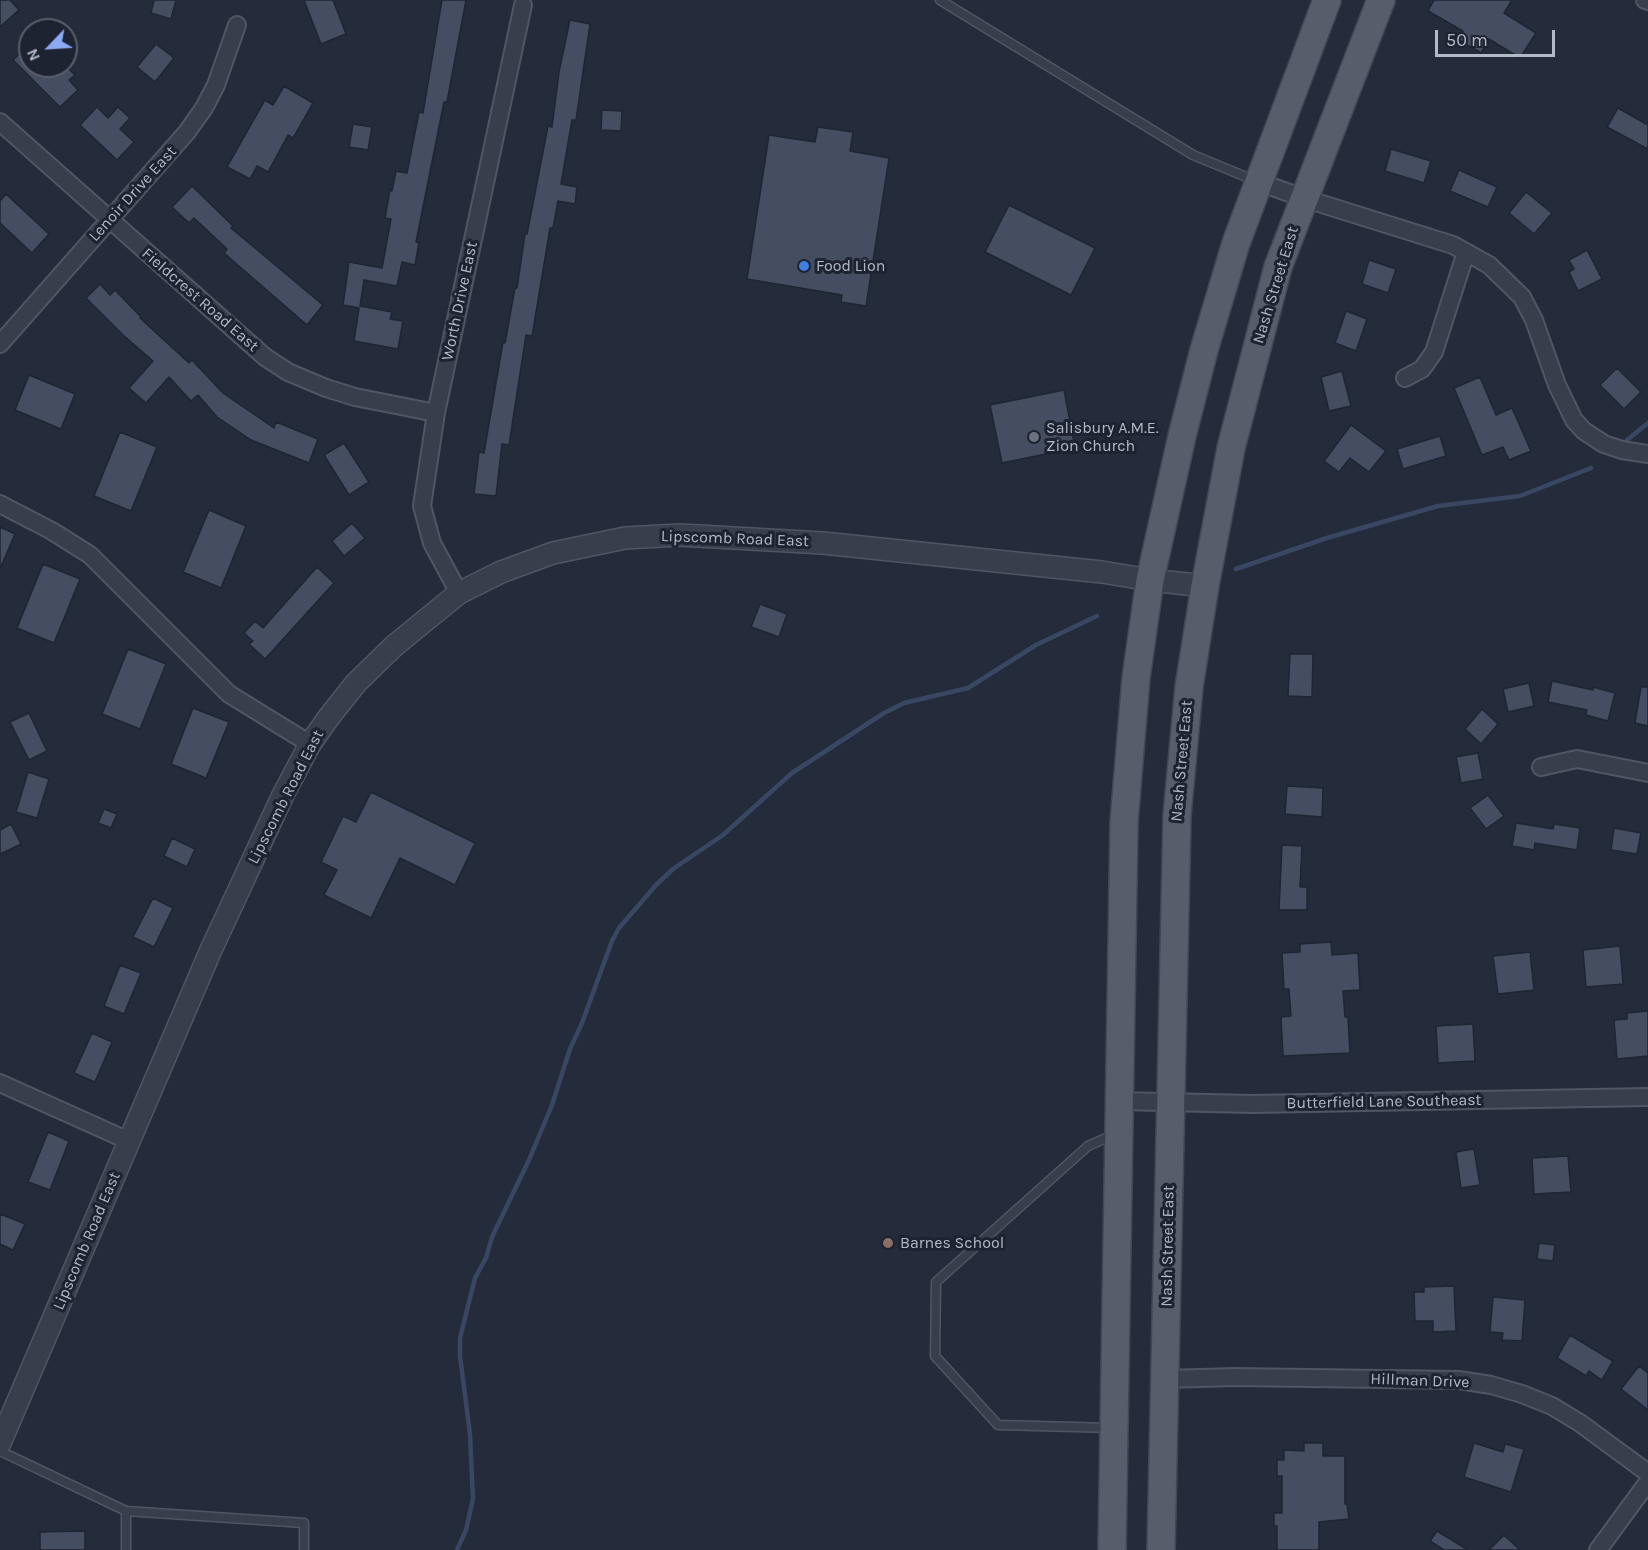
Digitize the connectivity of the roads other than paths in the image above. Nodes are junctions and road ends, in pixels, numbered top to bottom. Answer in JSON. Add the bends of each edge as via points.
{"nodes":[{"id":1,"x":940,"y":0,"type":"edge"},
{"id":2,"x":1327,"y":0,"type":"edge"},
{"id":3,"x":1381,"y":0,"type":"edge"},
{"id":4,"x":523,"y":5,"type":"dead end"},
{"id":5,"x":237,"y":26,"type":"dead end"},
{"id":6,"x":0,"y":122,"type":"edge"},
{"id":7,"x":1259,"y":182,"type":"junction"},
{"id":8,"x":1303,"y":198,"type":"junction"},
{"id":9,"x":109,"y":219,"type":"junction"},
{"id":10,"x":1466,"y":252,"type":"junction"},
{"id":11,"x":0,"y":344,"type":"edge"},
{"id":12,"x":1405,"y":378,"type":"dead end"},
{"id":13,"x":436,"y":413,"type":"junction"},
{"id":14,"x":1648,"y":454,"type":"edge"},
{"id":15,"x":0,"y":504,"type":"edge"},
{"id":16,"x":1150,"y":580,"type":"junction"},
{"id":17,"x":1205,"y":586,"type":"junction"},
{"id":18,"x":459,"y":593,"type":"junction"},
{"id":19,"x":310,"y":744,"type":"junction"},
{"id":20,"x":1541,"y":767,"type":"dead end"},
{"id":21,"x":1648,"y":773,"type":"edge"},
{"id":22,"x":0,"y":1083,"type":"edge"},
{"id":23,"x":1648,"y":1097,"type":"edge"},
{"id":24,"x":1119,"y":1101,"type":"junction"},
{"id":25,"x":1170,"y":1101,"type":"junction"},
{"id":26,"x":1119,"y":1132,"type":"junction"},
{"id":27,"x":129,"y":1142,"type":"junction"},
{"id":28,"x":1166,"y":1379,"type":"junction"},
{"id":29,"x":1113,"y":1428,"type":"junction"},
{"id":30,"x":0,"y":1443,"type":"edge"},
{"id":31,"x":0,"y":1451,"type":"edge"},
{"id":32,"x":1648,"y":1473,"type":"edge"},
{"id":33,"x":1648,"y":1482,"type":"edge"},
{"id":34,"x":126,"y":1511,"type":"junction"},
{"id":35,"x":126,"y":1550,"type":"edge"},
{"id":36,"x":304,"y":1550,"type":"edge"},
{"id":37,"x":1112,"y":1550,"type":"edge"},
{"id":38,"x":1161,"y":1550,"type":"edge"},
{"id":39,"x":1598,"y":1550,"type":"edge"}],
"edges":[{"from":1,"to":7,"type":"lane","via":[[1193,155]]},
{"from":2,"to":7,"type":"main road"},
{"from":3,"to":8,"type":"main road","name":"Nash Street East"},
{"from":4,"to":13,"type":"street","name":"Worth Drive East"},
{"from":5,"to":9,"type":"street","name":"Lenoir Drive East","via":[[204,108]]},
{"from":6,"to":9,"type":"street","name":"Fieldcrest Road East"},
{"from":7,"to":8,"type":"street"},
{"from":7,"to":16,"type":"main road","via":[[1204,350]]},
{"from":8,"to":10,"type":"street"},
{"from":8,"to":17,"type":"main road","name":"Nash Street East","via":[[1278,267],[1231,448]]},
{"from":9,"to":11,"type":"street","name":"Lenoir Drive East"},
{"from":9,"to":13,"type":"street","name":"Fieldcrest Road East","via":[[265,357],[288,372],[355,397]]},
{"from":10,"to":12,"type":"street","via":[[1434,352],[1422,369]]},
{"from":10,"to":14,"type":"street","via":[[1496,271],[1522,297],[1574,420],[1604,444]]},
{"from":13,"to":18,"type":"street","name":"Worth Drive East","via":[[422,506],[432,543]]},
{"from":15,"to":19,"type":"street","via":[[90,555],[229,694]]},
{"from":16,"to":17,"type":"street","name":"Lipscomb Road East"},
{"from":16,"to":18,"type":"street","name":"Lipscomb Road East","via":[[823,543],[680,535],[625,538],[553,553]]},
{"from":16,"to":24,"type":"main road","via":[[1136,678],[1124,822]]},
{"from":17,"to":25,"type":"main road","name":"Nash Street East","via":[[1189,687],[1177,816]]},
{"from":18,"to":19,"type":"street","name":"Lipscomb Road East","via":[[356,683]]},
{"from":19,"to":27,"type":"street","name":"Lipscomb Road East","via":[[210,952]]},
{"from":20,"to":21,"type":"street","via":[[1577,759]]},
{"from":22,"to":27,"type":"street"},
{"from":23,"to":25,"type":"street","name":"Butterfield Lane Southeast","via":[[1253,1104]]},
{"from":24,"to":25,"type":"street","name":"Butterfield Lane Southeast"},
{"from":24,"to":26,"type":"main road"},
{"from":25,"to":28,"type":"main road","name":"Nash Street East"},
{"from":26,"to":29,"type":"main road"},
{"from":26,"to":29,"type":"lane","via":[[1088,1146],[936,1282],[935,1356],[998,1425]]},
{"from":27,"to":30,"type":"street","name":"Lipscomb Road East"},
{"from":28,"to":32,"type":"street","name":"Hillman Drive","via":[[1459,1380],[1491,1385],[1552,1406]]},
{"from":28,"to":38,"type":"main road","name":"Nash Street East"},
{"from":29,"to":37,"type":"main road"},
{"from":31,"to":34,"type":"lane"},
{"from":33,"to":39,"type":"street"},
{"from":34,"to":35,"type":"lane"},
{"from":34,"to":36,"type":"lane","via":[[304,1523]]}]}
